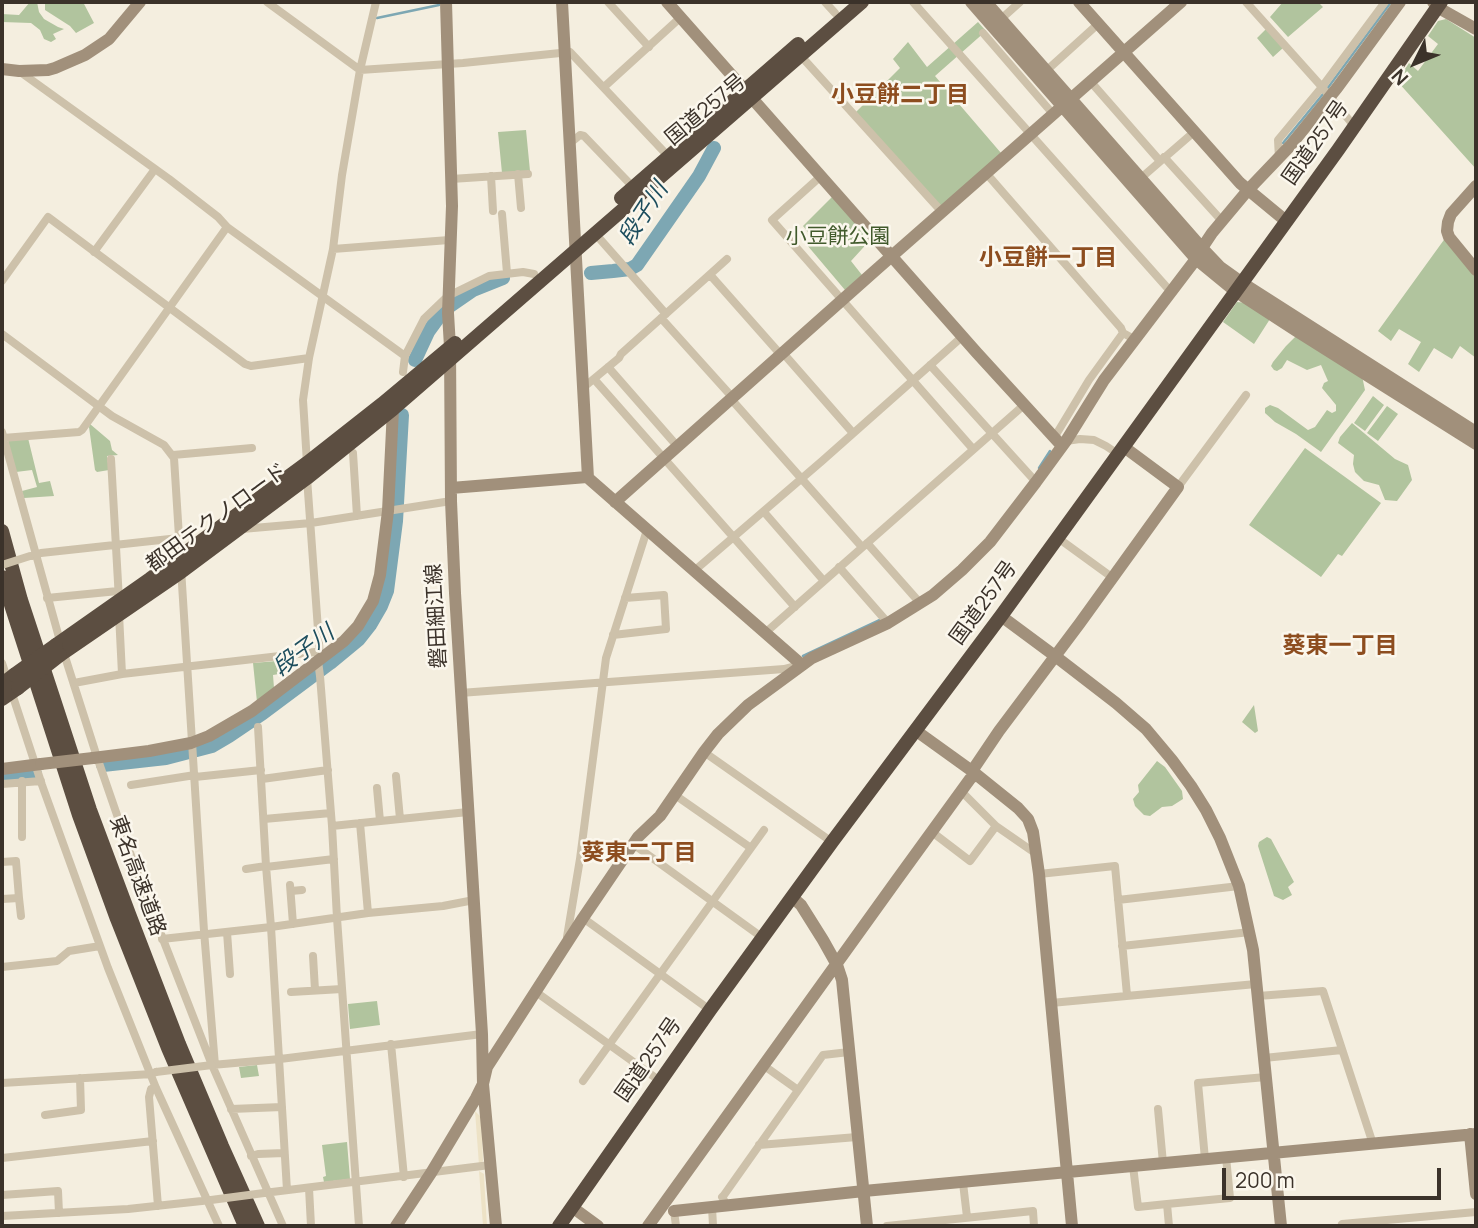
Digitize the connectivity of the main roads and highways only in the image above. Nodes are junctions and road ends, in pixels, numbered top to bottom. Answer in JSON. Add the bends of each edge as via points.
{"nodes":[{"id":1,"x":847,"y":2,"type":"edge"},
{"id":2,"x":862,"y":2,"type":"edge"},
{"id":3,"x":1437,"y":3,"type":"edge"},
{"id":4,"x":830,"y":7,"type":"edge"},
{"id":5,"x":749,"y":94,"type":"junction"},
{"id":6,"x":576,"y":243,"type":"junction"},
{"id":7,"x":450,"y":354,"type":"junction"},
{"id":8,"x":307,"y":471,"type":"junction"},
{"id":9,"x":2,"y":531,"type":"edge"},
{"id":10,"x":180,"y":564,"type":"junction"},
{"id":11,"x":2,"y":577,"type":"edge"},
{"id":12,"x":9,"y":686,"type":"edge"},
{"id":13,"x":245,"y":1226,"type":"edge"},
{"id":14,"x":258,"y":1226,"type":"edge"},
{"id":15,"x":559,"y":1226,"type":"edge"}],
"edges":[{"from":1,"to":4,"type":"highway","name":"国道257号"},
{"from":2,"to":5,"type":"highway","name":"国道257号"},
{"from":3,"to":15,"type":"highway","name":"国道257号","via":[[1286,221],[710,1010]]},
{"from":4,"to":5,"type":"highway","name":"国道257号"},
{"from":5,"to":6,"type":"highway","name":"国道257号"},
{"from":5,"to":6,"type":"highway","name":"国道257号","via":[[668,156]]},
{"from":6,"to":7,"type":"highway","name":"国道257号"},
{"from":6,"to":7,"type":"highway","name":"国道257号","via":[[534,274]]},
{"from":7,"to":8,"type":"highway","name":"都田テクノロード","via":[[382,404]]},
{"from":7,"to":8,"type":"highway","name":"都田テクノロード","via":[[393,410]]},
{"from":8,"to":10,"type":"highway","name":"都田テクノロード"},
{"from":8,"to":10,"type":"highway","name":"都田テクノロード","via":[[236,530]]},
{"from":9,"to":14,"type":"highway","name":"東名高速道路","via":[[90,810],[179,1044]]},
{"from":10,"to":12,"type":"highway","name":"都田テクノロード","bridge":true,"via":[[119,602]]},
{"from":11,"to":13,"type":"highway","name":"東名高速道路","via":[[117,919]]}]}
